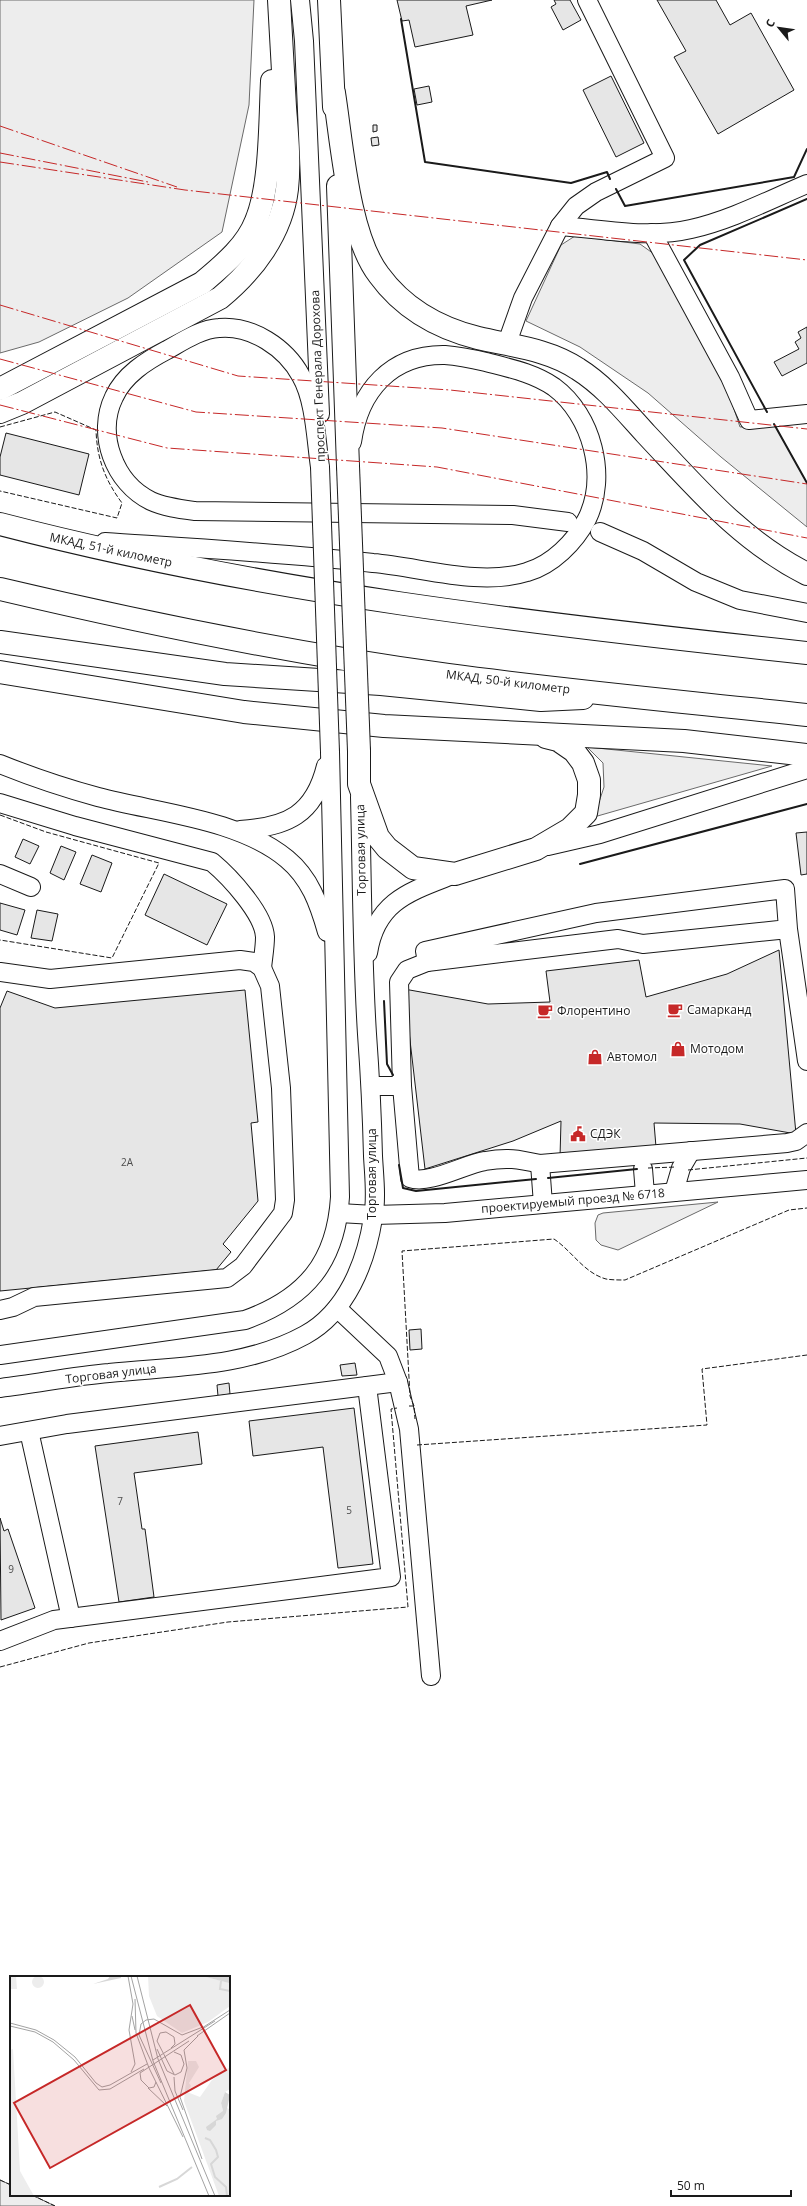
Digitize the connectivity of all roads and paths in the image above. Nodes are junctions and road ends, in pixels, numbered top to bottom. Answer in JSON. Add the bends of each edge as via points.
{"nodes":[{"id":1,"x":279,"y":0,"type":"edge"},
{"id":2,"x":300,"y":0,"type":"edge"},
{"id":3,"x":329,"y":0,"type":"edge"},
{"id":4,"x":587,"y":0,"type":"edge"},
{"id":5,"x":334,"y":93,"type":"junction"},
{"id":6,"x":807,"y":184,"type":"edge"},
{"id":7,"x":560,"y":226,"type":"junction"},
{"id":8,"x":652,"y":233,"type":"junction"},
{"id":9,"x":507,"y":343,"type":"junction"},
{"id":10,"x":0,"y":389,"type":"edge"},
{"id":11,"x":0,"y":412,"type":"edge"},
{"id":12,"x":807,"y":414,"type":"edge"},
{"id":13,"x":348,"y":466,"type":"junction"},
{"id":14,"x":320,"y":467,"type":"junction"},
{"id":15,"x":568,"y":522,"type":"dead end"},
{"id":16,"x":0,"y":524,"type":"edge"},
{"id":17,"x":600,"y":532,"type":"dead end"},
{"id":18,"x":58,"y":538,"type":"junction"},
{"id":19,"x":807,"y":574,"type":"edge"},
{"id":20,"x":0,"y":589,"type":"edge"},
{"id":21,"x":807,"y":613,"type":"edge"},
{"id":22,"x":0,"y":642,"type":"edge"},
{"id":23,"x":807,"y":653,"type":"edge"},
{"id":24,"x":0,"y":672,"type":"edge"},
{"id":25,"x":626,"y":696,"type":"junction"},
{"id":26,"x":807,"y":715,"type":"edge"},
{"id":27,"x":527,"y":733,"type":"junction"},
{"id":28,"x":330,"y":752,"type":"junction"},
{"id":29,"x":807,"y":754,"type":"edge"},
{"id":30,"x":0,"y":764,"type":"edge"},
{"id":31,"x":807,"y":769,"type":"edge"},
{"id":32,"x":360,"y":784,"type":"junction"},
{"id":33,"x":0,"y":803,"type":"edge"},
{"id":34,"x":235,"y":830,"type":"junction"},
{"id":35,"x":536,"y":849,"type":"junction"},
{"id":36,"x":0,"y":874,"type":"edge"},
{"id":37,"x":455,"y":874,"type":"junction"},
{"id":38,"x":31,"y":887,"type":"dead end"},
{"id":39,"x":788,"y":929,"type":"junction"},
{"id":40,"x":334,"y":954,"type":"junction"},
{"id":41,"x":427,"y":962,"type":"junction"},
{"id":42,"x":262,"y":968,"type":"junction"},
{"id":43,"x":0,"y":972,"type":"edge"},
{"id":44,"x":364,"y":981,"type":"junction"},
{"id":45,"x":807,"y":1061,"type":"edge"},
{"id":46,"x":371,"y":1086,"type":"junction"},
{"id":47,"x":402,"y":1086,"type":"junction"},
{"id":48,"x":807,"y":1133,"type":"edge"},
{"id":49,"x":691,"y":1151,"type":"junction"},
{"id":50,"x":540,"y":1164,"type":"junction"},
{"id":51,"x":643,"y":1169,"type":"dead end"},
{"id":52,"x":807,"y":1180,"type":"edge"},
{"id":53,"x":674,"y":1192,"type":"junction"},
{"id":54,"x":645,"y":1194,"type":"junction"},
{"id":55,"x":544,"y":1204,"type":"junction"},
{"id":56,"x":339,"y":1213,"type":"junction"},
{"id":57,"x":374,"y":1215,"type":"junction"},
{"id":58,"x":337,"y":1308,"type":"junction"},
{"id":59,"x":0,"y":1310,"type":"edge"},
{"id":60,"x":0,"y":1355,"type":"edge"},
{"id":61,"x":398,"y":1382,"type":"junction"},
{"id":62,"x":368,"y":1386,"type":"junction"},
{"id":63,"x":0,"y":1388,"type":"edge"},
{"id":64,"x":29,"y":1431,"type":"junction"},
{"id":65,"x":0,"y":1436,"type":"edge"},
{"id":66,"x":71,"y":1618,"type":"junction"},
{"id":67,"x":0,"y":1641,"type":"edge"},
{"id":68,"x":431,"y":1676,"type":"dead end"}],
"edges":[{"from":1,"to":10,"type":"main road","via":[[265,187],[256,221],[244,242],[202,283]]},
{"from":1,"to":11,"type":"main road","via":[[289,162],[287,190],[271,238],[259,258],[241,281],[220,298],[22,403]]},
{"from":2,"to":14,"type":"street","name":"проспект Генерала Дорохова","via":[[320,383]]},
{"from":3,"to":5,"type":"main road"},
{"from":4,"to":7,"type":"street","via":[[665,158],[596,192],[576,206]]},
{"from":5,"to":9,"type":"main road","via":[[351,201],[362,241],[377,274],[399,300],[420,315],[477,337]]},
{"from":5,"to":13,"type":"main road"},
{"from":6,"to":8,"type":"street","via":[[717,221],[690,229]]},
{"from":7,"to":8,"type":"street"},
{"from":7,"to":9,"type":"street","via":[[523,298]]},
{"from":8,"to":12,"type":"street","via":[[730,377],[749,420]]},
{"from":9,"to":19,"type":"main road","via":[[550,354],[578,368],[599,384],[740,531],[780,561]]},
{"from":13,"to":18,"type":"street","via":[[360,409],[369,392],[383,376],[402,363],[420,357],[446,355],[502,366],[533,376],[554,387],[571,402],[582,420],[596,462],[592,503],[578,534],[562,551],[538,568],[527,573],[504,577],[483,578],[376,563],[247,551]]},
{"from":13,"to":32,"type":"main road","name":"Торговая улица","bridge":true},
{"from":14,"to":15,"type":"street","via":[[309,397],[302,376],[273,344],[256,334],[238,328],[219,328],[199,333],[149,359],[126,379],[114,397],[108,416],[107,439],[113,461],[123,478],[146,498],[169,507],[194,511],[513,515]]},
{"from":14,"to":28,"type":"street","name":"проспект Генерала Дорохова","bridge":true},
{"from":16,"to":18,"type":"main road","name":"МКАД, 51-й километр"},
{"from":17,"to":21,"type":"street","via":[[643,551],[696,582],[740,600]]},
{"from":18,"to":23,"type":"main road","name":"МКАД, 51-й километр","via":[[223,574],[457,613]]},
{"from":20,"to":25,"type":"main road","name":"МКАД, 50-й километр","via":[[211,635],[448,675]]},
{"from":22,"to":25,"type":"main road","via":[[226,674],[381,684],[540,700]]},
{"from":24,"to":27,"type":"main road","via":[[244,712],[384,726]]},
{"from":25,"to":26,"type":"main road","name":"МКАД, 50-й километр"},
{"from":27,"to":29,"type":"main road","via":[[684,741]]},
{"from":27,"to":35,"type":"main road","via":[[558,740],[574,751],[583,763],[589,780],[586,813],[570,829]]},
{"from":28,"to":34,"type":"street","via":[[324,777],[313,798],[300,813],[287,822],[267,828]]},
{"from":28,"to":40,"type":"street"},
{"from":30,"to":34,"type":"street","via":[[98,796]]},
{"from":31,"to":35,"type":"street","via":[[600,834]]},
{"from":32,"to":37,"type":"main road","via":[[378,837],[387,848],[413,868]]},
{"from":32,"to":44,"type":"street","name":"Торговая улица"},
{"from":33,"to":42,"type":"street","via":[[212,862],[221,869],[260,917],[265,937]]},
{"from":34,"to":40,"type":"street","via":[[264,842],[288,859],[306,880],[317,898]]},
{"from":35,"to":37,"type":"main road"},
{"from":36,"to":38,"type":"street"},
{"from":37,"to":44,"type":"street","via":[[407,892],[392,904],[370,940]]},
{"from":39,"to":41,"type":"street","via":[[643,944],[618,939]]},
{"from":39,"to":41,"type":"street","via":[[785,889],[596,913],[425,951]]},
{"from":39,"to":45,"type":"street"},
{"from":40,"to":56,"type":"street"},
{"from":41,"to":47,"type":"street","via":[[407,970],[400,982]]},
{"from":42,"to":43,"type":"street","via":[[254,962],[240,960],[50,979]]},
{"from":42,"to":59,"type":"street","via":[[270,986],[281,1088],[285,1200],[283,1213],[263,1241],[243,1266],[227,1278],[34,1297]]},
{"from":44,"to":46,"type":"street","name":"Торговая улица"},
{"from":46,"to":47,"type":"street"},
{"from":46,"to":57,"type":"street","name":"Торговая улица"},
{"from":47,"to":50,"type":"street","via":[[410,1178],[417,1180],[432,1177],[483,1161],[513,1157]]},
{"from":48,"to":49,"type":"street","via":[[796,1141],[787,1143]]},
{"from":49,"to":50,"type":"street"},
{"from":49,"to":53,"type":"street","via":[[681,1168]]},
{"from":50,"to":55,"type":"street"},
{"from":51,"to":54,"type":"street"},
{"from":52,"to":53,"type":"street","name":"проектируемый проезд № 6718"},
{"from":53,"to":54,"type":"street","name":"проектируемый проезд № 6718"},
{"from":54,"to":55,"type":"street","name":"проектируемый проезд № 6718"},
{"from":55,"to":57,"type":"street","name":"проектируемый проезд № 6718","via":[[445,1213]]},
{"from":56,"to":57,"type":"street","name":"проектируемый проезд № 6718"},
{"from":56,"to":60,"type":"street","via":[[327,1257],[315,1275],[295,1295],[270,1311],[245,1320],[212,1326]]},
{"from":57,"to":58,"type":"street","name":"Торговая улица","via":[[365,1254]]},
{"from":58,"to":61,"type":"street","via":[[388,1356]]},
{"from":58,"to":63,"type":"street","name":"Торговая улица","via":[[307,1334],[257,1355],[228,1362],[105,1373]]},
{"from":61,"to":62,"type":"street"},
{"from":61,"to":68,"type":"street","via":[[408,1429]]},
{"from":62,"to":64,"type":"street"},
{"from":62,"to":66,"type":"street","via":[[391,1577]]},
{"from":64,"to":65,"type":"street"},
{"from":64,"to":66,"type":"street"},
{"from":66,"to":67,"type":"street","via":[[54,1620]]}]}
